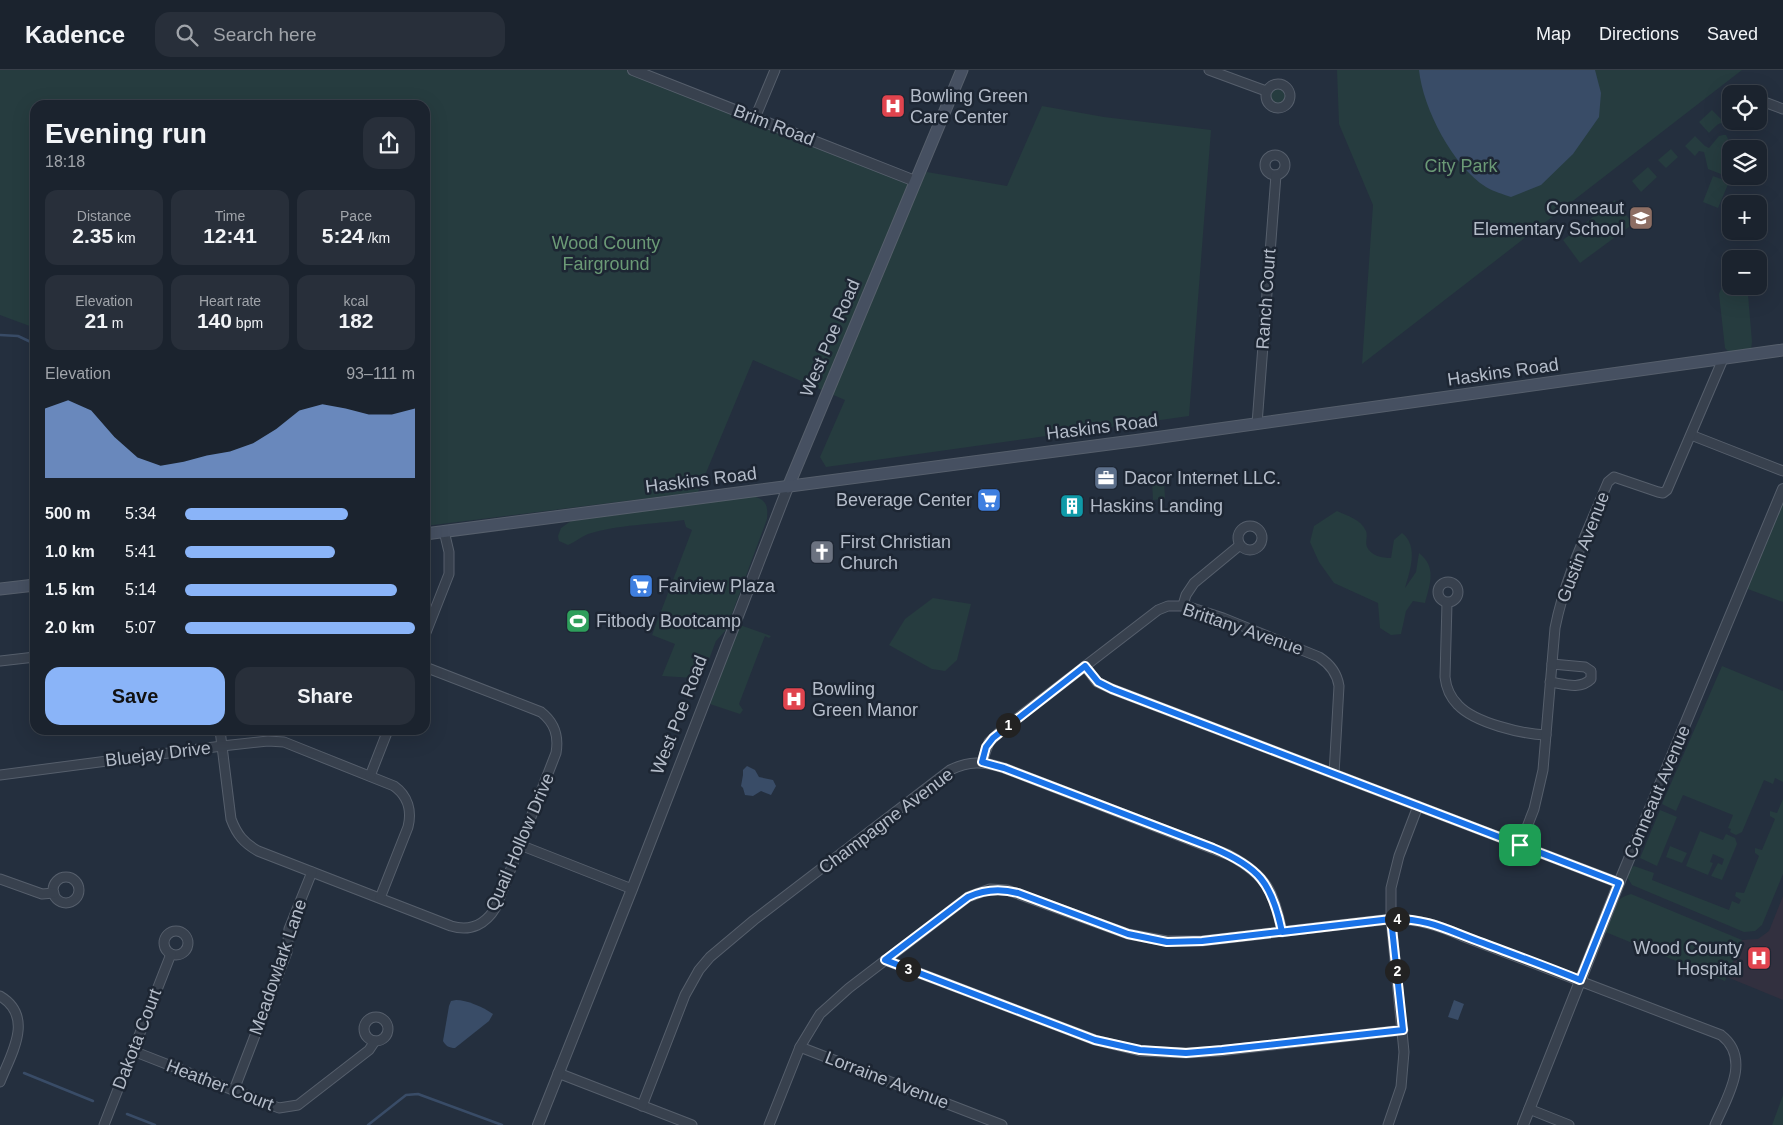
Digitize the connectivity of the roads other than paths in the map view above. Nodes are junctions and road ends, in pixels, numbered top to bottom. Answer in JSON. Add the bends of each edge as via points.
{"nodes":[{"id":1,"x":633,"y":70,"type":"edge"},
{"id":2,"x":775,"y":70,"type":"edge"},
{"id":3,"x":962,"y":70,"type":"edge"},
{"id":4,"x":1209,"y":70,"type":"edge"},
{"id":5,"x":1266,"y":91,"type":"dead end"},
{"id":6,"x":1767,"y":103,"type":"edge"},
{"id":7,"x":1783,"y":109,"type":"edge"},
{"id":8,"x":755,"y":118,"type":"junction"},
{"id":9,"x":1276,"y":175,"type":"dead end"},
{"id":10,"x":915,"y":181,"type":"junction"},
{"id":11,"x":1783,"y":350,"type":"edge"},
{"id":12,"x":1723,"y":359,"type":"junction"},
{"id":13,"x":1257,"y":424,"type":"junction"},
{"id":14,"x":1691,"y":435,"type":"junction"},
{"id":15,"x":1783,"y":471,"type":"edge"},
{"id":16,"x":788,"y":487,"type":"junction"},
{"id":17,"x":1783,"y":489,"type":"edge"},
{"id":18,"x":444,"y":531,"type":"junction"},
{"id":19,"x":430,"y":533,"type":"edge"},
{"id":20,"x":1240,"y":545,"type":"dead end"},
{"id":21,"x":30,"y":586,"type":"edge"},
{"id":22,"x":0,"y":589,"type":"edge"},
{"id":23,"x":1447,"y":603,"type":"dead end"},
{"id":24,"x":1183,"y":606,"type":"junction"},
{"id":25,"x":430,"y":622,"type":"edge"},
{"id":26,"x":30,"y":658,"type":"edge"},
{"id":27,"x":0,"y":661,"type":"edge"},
{"id":28,"x":1552,"y":664,"type":"junction"},
{"id":29,"x":1085,"y":666,"type":"junction"},
{"id":30,"x":430,"y":669,"type":"edge"},
{"id":31,"x":1550,"y":682,"type":"junction"},
{"id":32,"x":221,"y":735,"type":"edge"},
{"id":33,"x":386,"y":735,"type":"edge"},
{"id":34,"x":1546,"y":735,"type":"junction"},
{"id":35,"x":222,"y":746,"type":"junction"},
{"id":36,"x":982,"y":762,"type":"junction"},
{"id":37,"x":1334,"y":774,"type":"junction"},
{"id":38,"x":0,"y":775,"type":"edge"},
{"id":39,"x":370,"y":776,"type":"junction"},
{"id":40,"x":1418,"y":806,"type":"junction"},
{"id":41,"x":520,"y":845,"type":"junction"},
{"id":42,"x":1520,"y":845,"type":"junction"},
{"id":43,"x":312,"y":872,"type":"junction"},
{"id":44,"x":0,"y":879,"type":"edge"},
{"id":45,"x":1619,"y":883,"type":"junction"},
{"id":46,"x":632,"y":889,"type":"junction"},
{"id":47,"x":54,"y":893,"type":"dead end"},
{"id":48,"x":380,"y":898,"type":"junction"},
{"id":49,"x":1391,"y":919,"type":"junction"},
{"id":50,"x":1282,"y":932,"type":"junction"},
{"id":51,"x":171,"y":954,"type":"dead end"},
{"id":52,"x":885,"y":960,"type":"junction"},
{"id":53,"x":1580,"y":980,"type":"junction"},
{"id":54,"x":0,"y":996,"type":"edge"},
{"id":55,"x":1403,"y":1030,"type":"junction"},
{"id":56,"x":375,"y":1041,"type":"dead end"},
{"id":57,"x":800,"y":1047,"type":"junction"},
{"id":58,"x":133,"y":1051,"type":"junction"},
{"id":59,"x":558,"y":1073,"type":"junction"},
{"id":60,"x":0,"y":1082,"type":"edge"},
{"id":61,"x":234,"y":1090,"type":"junction"},
{"id":62,"x":642,"y":1106,"type":"junction"},
{"id":63,"x":1529,"y":1110,"type":"junction"},
{"id":64,"x":104,"y":1125,"type":"edge"},
{"id":65,"x":538,"y":1125,"type":"edge"},
{"id":66,"x":692,"y":1125,"type":"edge"},
{"id":67,"x":769,"y":1125,"type":"edge"},
{"id":68,"x":1002,"y":1125,"type":"edge"},
{"id":69,"x":1388,"y":1125,"type":"edge"},
{"id":70,"x":1523,"y":1125,"type":"edge"},
{"id":71,"x":1569,"y":1125,"type":"edge"},
{"id":72,"x":1715,"y":1125,"type":"edge"}],
"edges":[{"from":1,"to":8,"type":"street","name":"Brim Road"},
{"from":2,"to":8,"type":"street"},
{"from":3,"to":10,"type":"main road","name":"West Poe Road"},
{"from":4,"to":5,"type":"street"},
{"from":6,"to":7,"type":"street"},
{"from":8,"to":10,"type":"street","name":"Brim Road"},
{"from":9,"to":13,"type":"street","name":"Ranch Court"},
{"from":10,"to":16,"type":"main road","name":"West Poe Road"},
{"from":11,"to":12,"type":"main road","name":"Haskins Road"},
{"from":12,"to":13,"type":"main road","name":"Haskins Road"},
{"from":12,"to":14,"type":"street","name":"Gustin Avenue"},
{"from":13,"to":16,"type":"main road","name":"Haskins Road"},
{"from":14,"to":15,"type":"street"},
{"from":14,"to":28,"type":"street","name":"Gustin Avenue","via":[[1671,483],[1663,493],[1614,477],[1608,482],[1564,589],[1555,628]]},
{"from":16,"to":18,"type":"main road","name":"Haskins Road"},
{"from":16,"to":46,"type":"street","name":"West Poe Road"},
{"from":17,"to":45,"type":"street","name":"Conneaut Avenue"},
{"from":18,"to":19,"type":"main road","name":"Haskins Road"},
{"from":18,"to":25,"type":"street","via":[[449,552],[449,574]]},
{"from":20,"to":24,"type":"street","via":[[1194,582]]},
{"from":21,"to":22,"type":"main road"},
{"from":23,"to":34,"type":"street","via":[[1445,677],[1453,700],[1467,712],[1500,726]]},
{"from":24,"to":29,"type":"street","name":"Brittany Avenue","via":[[1158,610]]},
{"from":24,"to":37,"type":"street","name":"Brittany Avenue","via":[[1223,618],[1318,656],[1328,664],[1339,686]]},
{"from":26,"to":27,"type":"street"},
{"from":28,"to":31,"type":"street","name":"Gustin Avenue"},
{"from":28,"to":31,"type":"street","via":[[1585,667],[1590,671],[1591,679],[1580,686]]},
{"from":29,"to":36,"type":"street","name":"Brittany Avenue","via":[[993,738],[986,747]]},
{"from":29,"to":37,"type":"street","via":[[1098,682],[1112,689]]},
{"from":30,"to":41,"type":"street","name":"Quail Hollow Drive","via":[[541,712],[554,726],[556,753]]},
{"from":31,"to":34,"type":"street","name":"Gustin Avenue"},
{"from":32,"to":35,"type":"street","name":"Quail Hollow Drive"},
{"from":33,"to":39,"type":"street"},
{"from":34,"to":42,"type":"street","name":"Gustin Avenue","via":[[1538,792]]},
{"from":35,"to":38,"type":"street","name":"Bluejay Drive"},
{"from":35,"to":39,"type":"street","name":"Bluejay Drive","via":[[284,742]]},
{"from":35,"to":43,"type":"street","name":"Quail Hollow Drive","via":[[231,819],[236,833],[258,852]]},
{"from":36,"to":50,"type":"street","name":"Champagne Avenue","via":[[1213,848],[1244,863],[1268,887]]},
{"from":36,"to":62,"type":"street","name":"Champagne Avenue","via":[[950,770],[710,957],[685,995]]},
{"from":37,"to":40,"type":"street"},
{"from":39,"to":48,"type":"street","name":"Bluejay Drive","via":[[399,789],[406,798],[410,815]]},
{"from":40,"to":42,"type":"street"},
{"from":40,"to":49,"type":"street","via":[[1394,871]]},
{"from":41,"to":46,"type":"street"},
{"from":41,"to":48,"type":"street","name":"Quail Hollow Drive","via":[[496,907],[475,926],[451,926]]},
{"from":42,"to":45,"type":"street"},
{"from":43,"to":48,"type":"street","name":"Quail Hollow Drive"},
{"from":43,"to":61,"type":"street","name":"Meadowlark Lane","via":[[289,928],[286,952]]},
{"from":44,"to":47,"type":"street","via":[[42,894]]},
{"from":45,"to":53,"type":"street","name":"Conneaut Avenue"},
{"from":46,"to":59,"type":"street","name":"West Poe Road"},
{"from":49,"to":50,"type":"street"},
{"from":49,"to":53,"type":"street","via":[[1437,925]]},
{"from":49,"to":55,"type":"street"},
{"from":50,"to":52,"type":"street","via":[[1184,942],[1145,938],[1018,893],[996,889],[968,897]]},
{"from":51,"to":58,"type":"street","name":"Dakota Court"},
{"from":52,"to":55,"type":"street","via":[[1095,1040],[1140,1050],[1186,1053]]},
{"from":52,"to":57,"type":"street","via":[[820,1014]]},
{"from":53,"to":63,"type":"street","name":"Conneaut Avenue"},
{"from":53,"to":72,"type":"street","via":[[1716,1032],[1726,1039],[1735,1051],[1737,1061],[1734,1078]]},
{"from":54,"to":60,"type":"street","via":[[14,1007],[19,1026]]},
{"from":55,"to":69,"type":"street","via":[[1402,1078]]},
{"from":56,"to":61,"type":"street","name":"Heather Court","via":[[298,1105],[279,1108]]},
{"from":57,"to":67,"type":"street"},
{"from":57,"to":68,"type":"street","name":"Lorraine Avenue"},
{"from":58,"to":61,"type":"street","name":"Heather Court"},
{"from":58,"to":64,"type":"street","name":"Dakota Court"},
{"from":59,"to":62,"type":"street"},
{"from":59,"to":65,"type":"street","name":"West Poe Road"},
{"from":62,"to":66,"type":"street"},
{"from":63,"to":70,"type":"street","name":"Conneaut Avenue"},
{"from":63,"to":71,"type":"street"}]}
